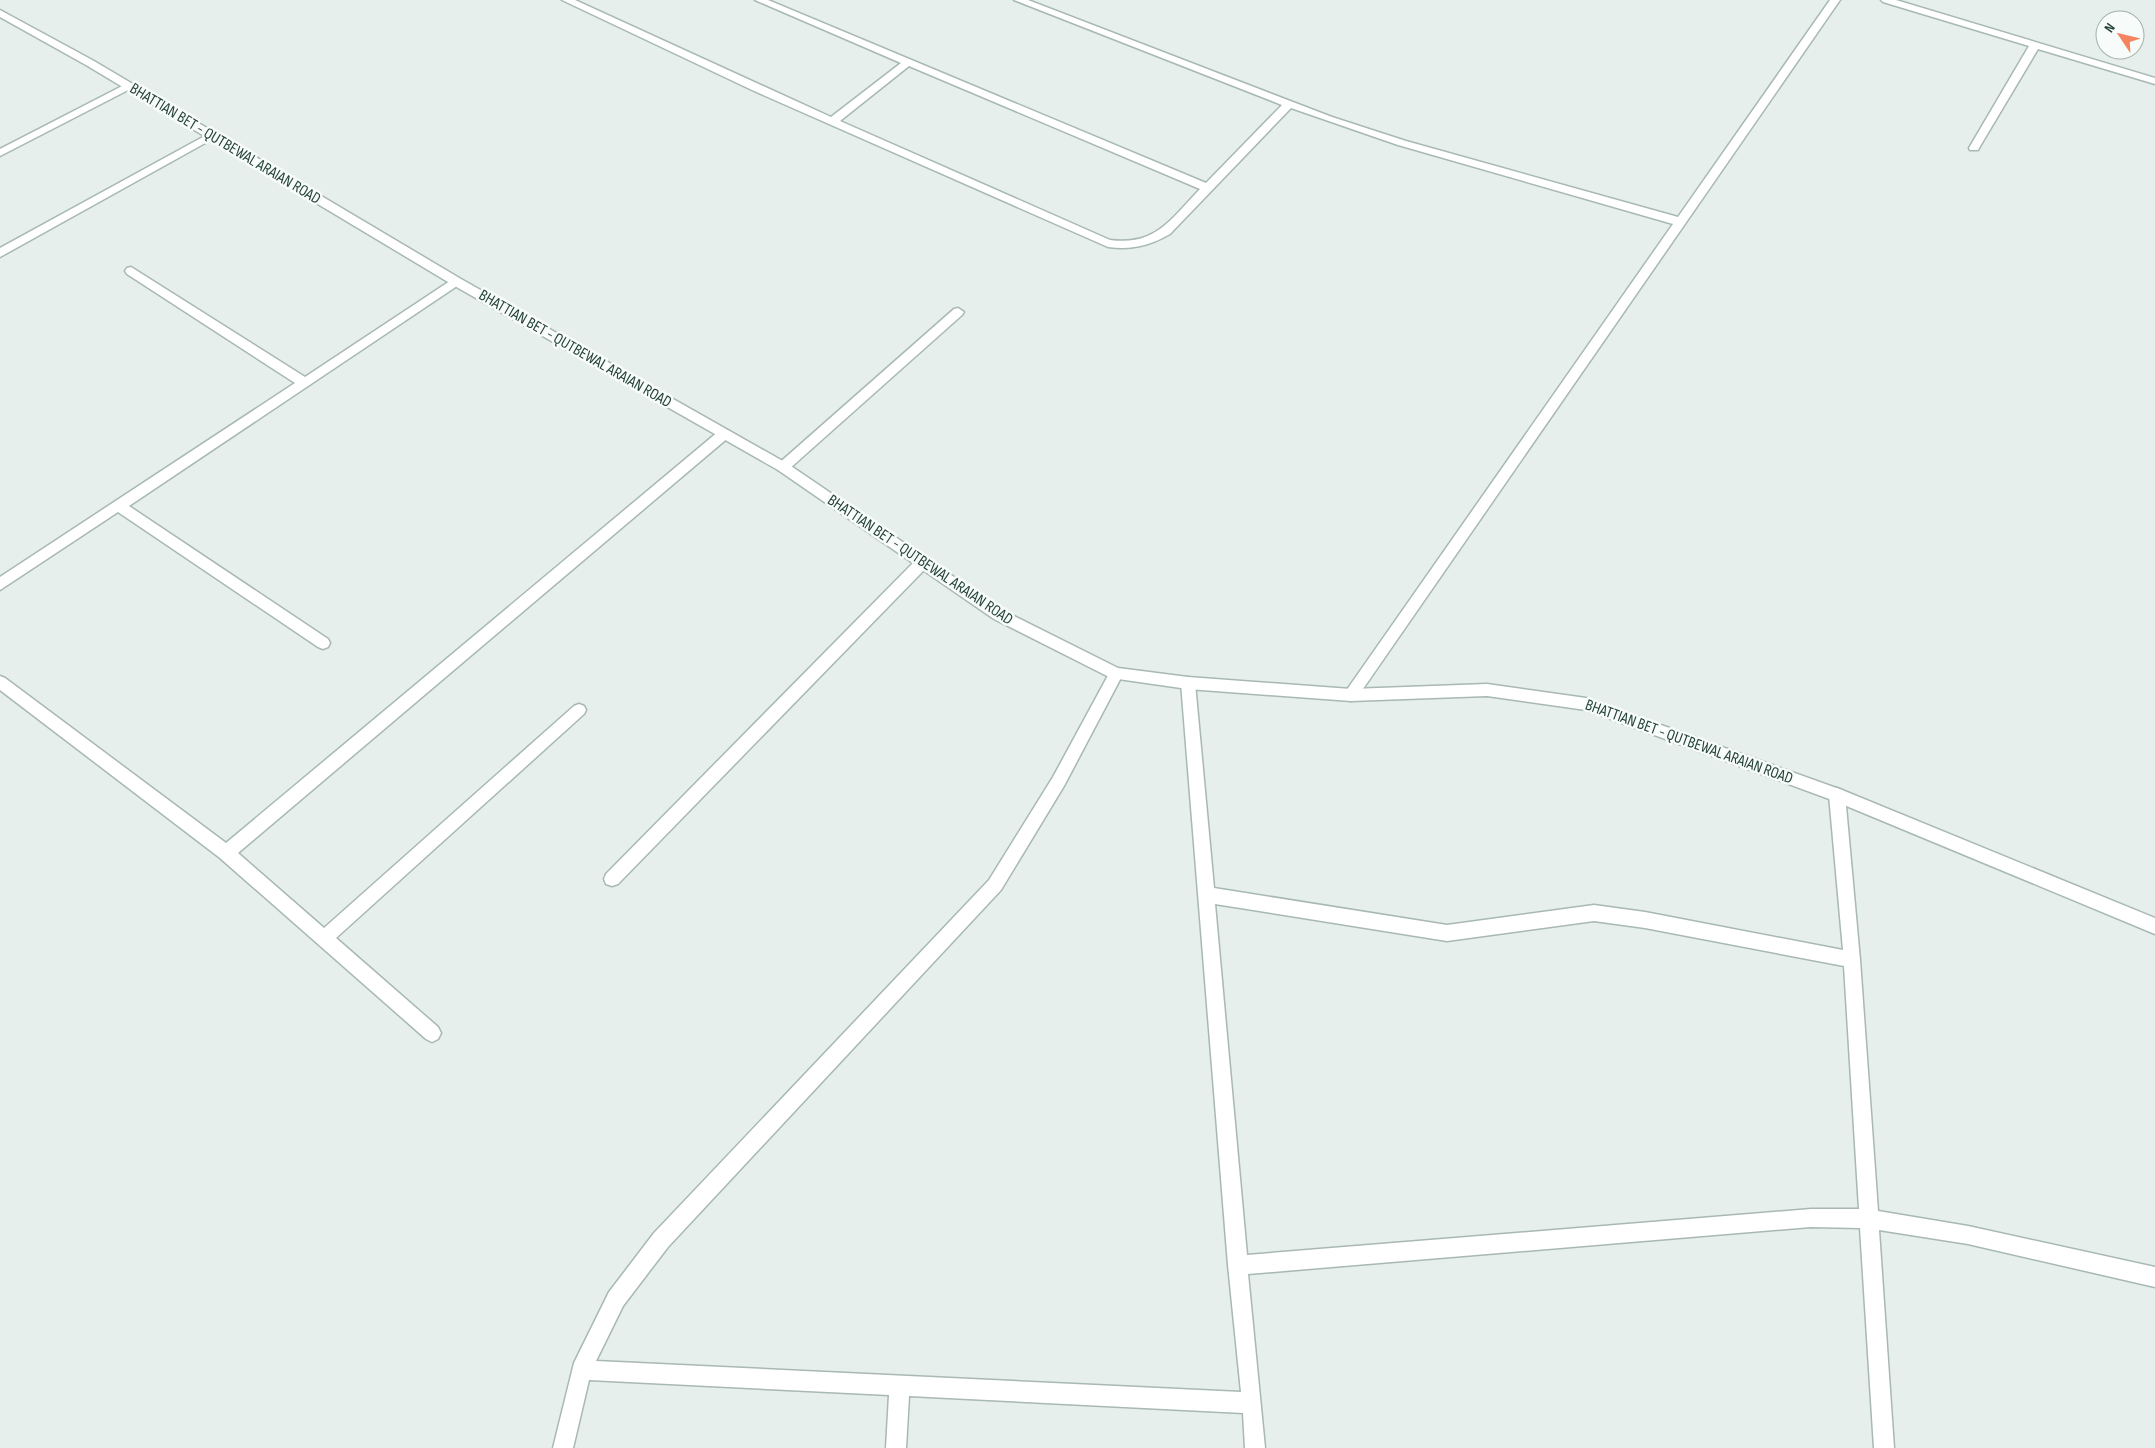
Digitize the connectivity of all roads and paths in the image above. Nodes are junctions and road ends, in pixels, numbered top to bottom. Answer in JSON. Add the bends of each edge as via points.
{"nodes":[{"id":1,"x":567,"y":0,"type":"edge"},
{"id":2,"x":760,"y":0,"type":"edge"},
{"id":3,"x":1019,"y":0,"type":"edge"},
{"id":4,"x":1820,"y":0,"type":"edge"},
{"id":5,"x":1886,"y":0,"type":"edge"},
{"id":6,"x":1834,"y":2,"type":"edge"},
{"id":7,"x":0,"y":13,"type":"edge"},
{"id":8,"x":2035,"y":45,"type":"junction"},
{"id":9,"x":908,"y":62,"type":"junction"},
{"id":10,"x":2155,"y":81,"type":"edge"},
{"id":11,"x":128,"y":86,"type":"junction"},
{"id":12,"x":1289,"y":104,"type":"junction"},
{"id":13,"x":832,"y":122,"type":"junction"},
{"id":14,"x":212,"y":135,"type":"junction"},
{"id":15,"x":1974,"y":148,"type":"dead end"},
{"id":16,"x":0,"y":153,"type":"edge"},
{"id":17,"x":1207,"y":188,"type":"junction"},
{"id":18,"x":1680,"y":222,"type":"junction"},
{"id":19,"x":0,"y":252,"type":"edge"},
{"id":20,"x":131,"y":271,"type":"dead end"},
{"id":21,"x":457,"y":282,"type":"junction"},
{"id":22,"x":958,"y":312,"type":"dead end"},
{"id":23,"x":305,"y":383,"type":"junction"},
{"id":24,"x":724,"y":434,"type":"junction"},
{"id":25,"x":782,"y":467,"type":"junction"},
{"id":26,"x":119,"y":506,"type":"junction"},
{"id":27,"x":922,"y":563,"type":"junction"},
{"id":28,"x":0,"y":584,"type":"edge"},
{"id":29,"x":323,"y":643,"type":"dead end"},
{"id":30,"x":1116,"y":674,"type":"junction"},
{"id":31,"x":0,"y":682,"type":"edge"},
{"id":32,"x":1188,"y":683,"type":"junction"},
{"id":33,"x":1351,"y":695,"type":"junction"},
{"id":34,"x":579,"y":710,"type":"dead end"},
{"id":35,"x":1837,"y":795,"type":"junction"},
{"id":36,"x":226,"y":853,"type":"junction"},
{"id":37,"x":612,"y":879,"type":"dead end"},
{"id":38,"x":1207,"y":895,"type":"junction"},
{"id":39,"x":2155,"y":926,"type":"edge"},
{"id":40,"x":324,"y":938,"type":"junction"},
{"id":41,"x":1852,"y":960,"type":"junction"},
{"id":42,"x":432,"y":1033,"type":"dead end"},
{"id":43,"x":1868,"y":1219,"type":"junction"},
{"id":44,"x":1238,"y":1265,"type":"junction"},
{"id":45,"x":2155,"y":1277,"type":"edge"},
{"id":46,"x":580,"y":1370,"type":"junction"},
{"id":47,"x":900,"y":1386,"type":"junction"},
{"id":48,"x":1252,"y":1403,"type":"junction"},
{"id":49,"x":563,"y":1448,"type":"edge"},
{"id":50,"x":896,"y":1448,"type":"edge"},
{"id":51,"x":1255,"y":1448,"type":"edge"},
{"id":52,"x":1884,"y":1448,"type":"edge"}],
"edges":[{"from":1,"to":13,"type":"street"},
{"from":2,"to":9,"type":"street"},
{"from":3,"to":12,"type":"street"},
{"from":4,"to":6,"type":"street"},
{"from":5,"to":8,"type":"street"},
{"from":6,"to":18,"type":"street"},
{"from":7,"to":11,"type":"street","name":"BHATTIAN BET - QUTBEWAL ARAIAN ROAD"},
{"from":8,"to":10,"type":"street"},
{"from":8,"to":15,"type":"street"},
{"from":9,"to":13,"type":"street"},
{"from":9,"to":17,"type":"street"},
{"from":11,"to":14,"type":"street","name":"BHATTIAN BET - QUTBEWAL ARAIAN ROAD"},
{"from":11,"to":16,"type":"street"},
{"from":12,"to":17,"type":"street"},
{"from":12,"to":18,"type":"street","via":[[1402,143]]},
{"from":13,"to":17,"type":"street","via":[[1108,243],[1128,246],[1147,243],[1166,231]]},
{"from":14,"to":19,"type":"street"},
{"from":14,"to":21,"type":"street","name":"BHATTIAN BET - QUTBEWAL ARAIAN ROAD"},
{"from":18,"to":33,"type":"street"},
{"from":20,"to":23,"type":"street"},
{"from":21,"to":23,"type":"street"},
{"from":21,"to":24,"type":"street","name":"BHATTIAN BET - QUTBEWAL ARAIAN ROAD"},
{"from":22,"to":25,"type":"street"},
{"from":23,"to":26,"type":"street"},
{"from":24,"to":25,"type":"street","name":"BHATTIAN BET - QUTBEWAL ARAIAN ROAD"},
{"from":24,"to":36,"type":"street"},
{"from":25,"to":27,"type":"street","name":"BHATTIAN BET - QUTBEWAL ARAIAN ROAD"},
{"from":26,"to":28,"type":"street"},
{"from":26,"to":29,"type":"street"},
{"from":27,"to":30,"type":"street","name":"BHATTIAN BET - QUTBEWAL ARAIAN ROAD","via":[[999,616]]},
{"from":27,"to":37,"type":"street"},
{"from":30,"to":32,"type":"street","name":"BHATTIAN BET - QUTBEWAL ARAIAN ROAD"},
{"from":30,"to":46,"type":"street","via":[[1066,770],[995,885],[661,1240],[616,1298]]},
{"from":31,"to":36,"type":"street"},
{"from":32,"to":33,"type":"street","name":"BHATTIAN BET - QUTBEWAL ARAIAN ROAD"},
{"from":32,"to":38,"type":"street"},
{"from":33,"to":35,"type":"street","name":"BHATTIAN BET - QUTBEWAL ARAIAN ROAD","via":[[1487,690],[1586,704]]},
{"from":34,"to":40,"type":"street"},
{"from":35,"to":39,"type":"street","name":"BHATTIAN BET - QUTBEWAL ARAIAN ROAD"},
{"from":35,"to":41,"type":"street"},
{"from":36,"to":40,"type":"street"},
{"from":38,"to":41,"type":"street","via":[[1447,933],[1594,913]]},
{"from":38,"to":44,"type":"street"},
{"from":40,"to":42,"type":"street"},
{"from":41,"to":43,"type":"street"},
{"from":43,"to":44,"type":"street","via":[[1811,1218]]},
{"from":43,"to":45,"type":"street","via":[[1968,1235]]},
{"from":43,"to":52,"type":"street"},
{"from":44,"to":48,"type":"street"},
{"from":46,"to":47,"type":"street"},
{"from":46,"to":49,"type":"street"},
{"from":47,"to":48,"type":"street"},
{"from":47,"to":50,"type":"street"},
{"from":48,"to":51,"type":"street"}]}
